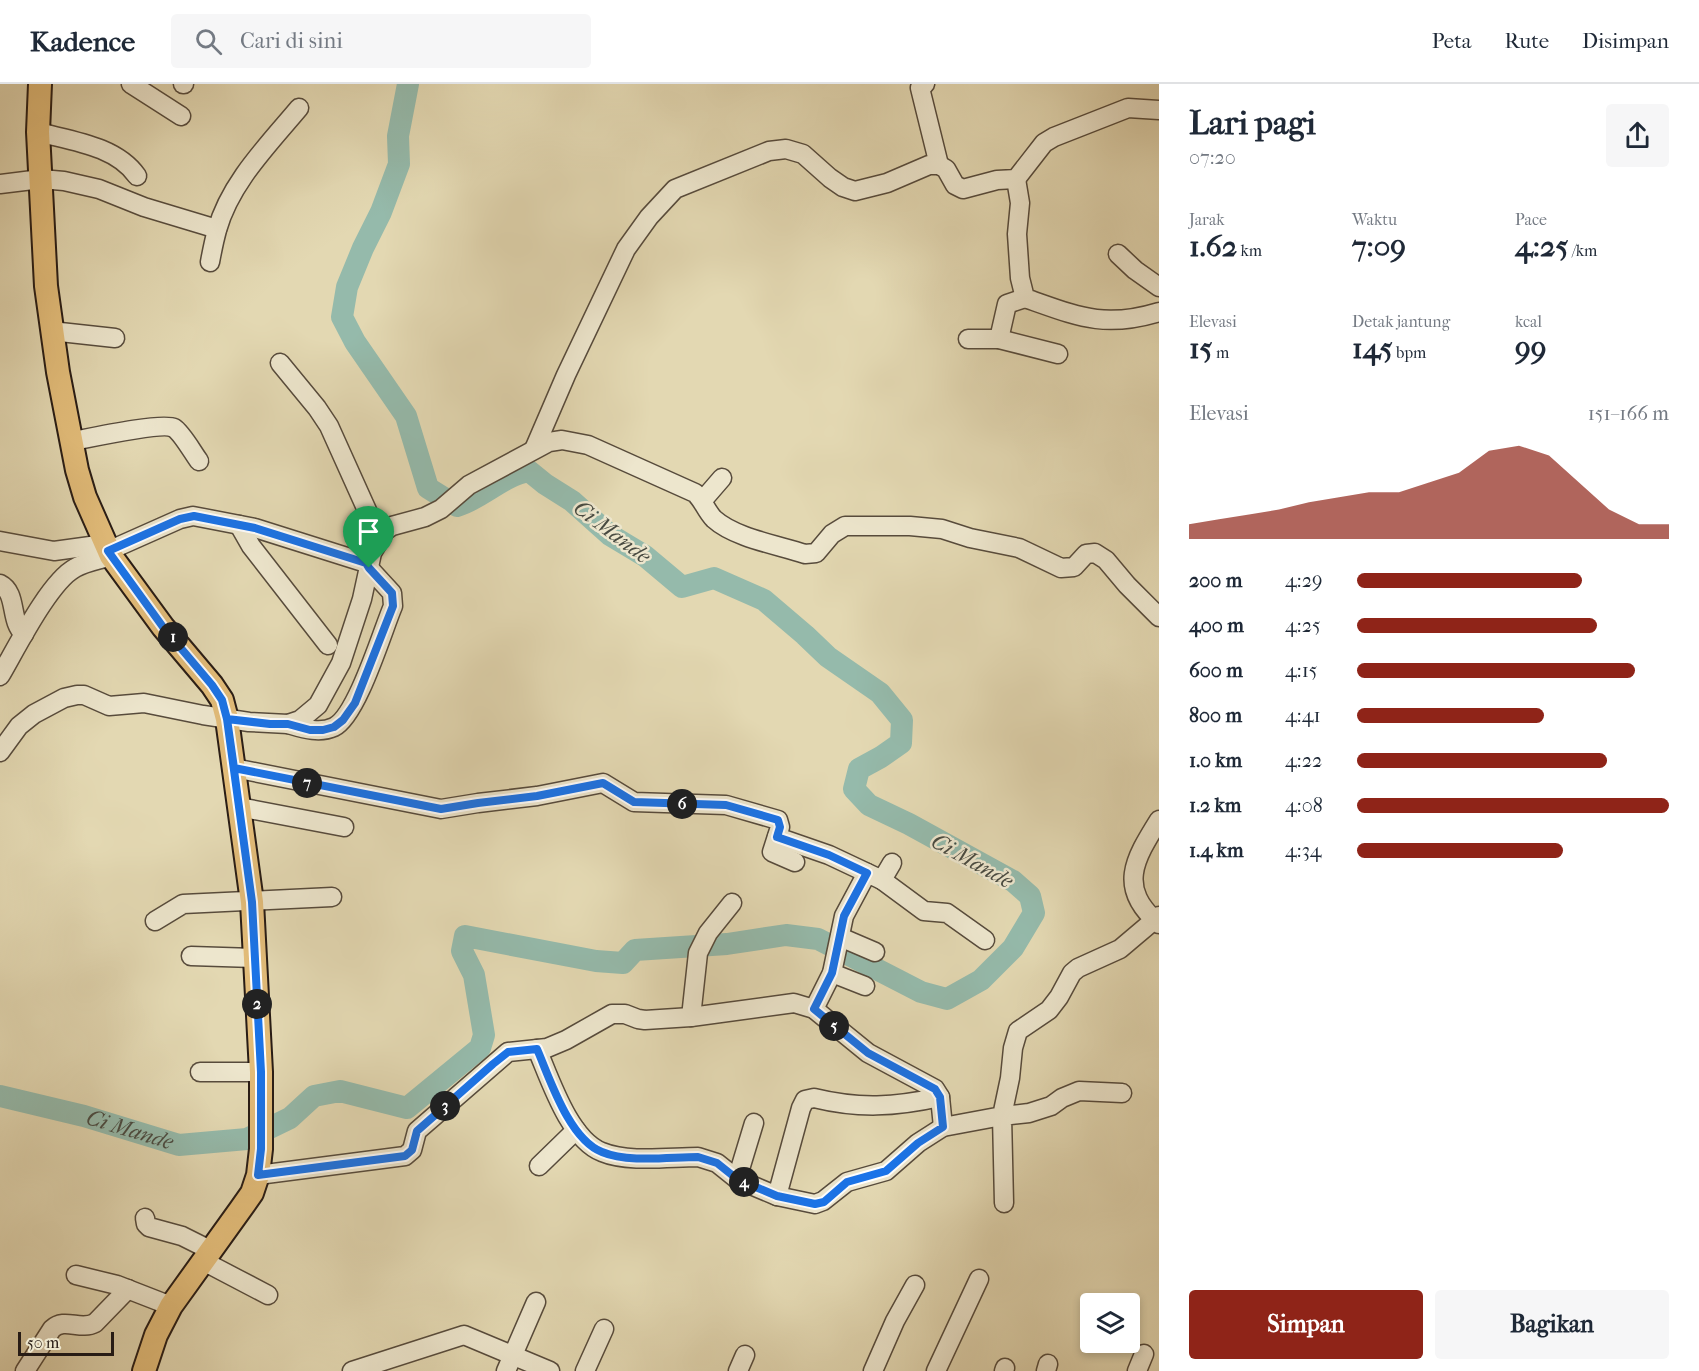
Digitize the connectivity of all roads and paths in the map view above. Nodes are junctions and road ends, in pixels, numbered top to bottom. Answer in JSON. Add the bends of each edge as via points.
{"nodes":[{"id":1,"x":40,"y":84,"type":"edge"},
{"id":2,"x":131,"y":84,"type":"edge"},
{"id":3,"x":925,"y":84,"type":"edge"},
{"id":4,"x":299,"y":108,"type":"dead end"},
{"id":5,"x":1159,"y":110,"type":"edge"},
{"id":6,"x":181,"y":116,"type":"dead end"},
{"id":7,"x":38,"y":132,"type":"junction"},
{"id":8,"x":939,"y":165,"type":"junction"},
{"id":9,"x":137,"y":176,"type":"dead end"},
{"id":10,"x":41,"y":179,"type":"junction"},
{"id":11,"x":1016,"y":179,"type":"junction"},
{"id":12,"x":0,"y":184,"type":"edge"},
{"id":13,"x":217,"y":229,"type":"junction"},
{"id":14,"x":1118,"y":254,"type":"dead end"},
{"id":15,"x":210,"y":262,"type":"dead end"},
{"id":16,"x":1159,"y":287,"type":"edge"},
{"id":17,"x":1025,"y":298,"type":"junction"},
{"id":18,"x":1159,"y":312,"type":"edge"},
{"id":19,"x":51,"y":331,"type":"junction"},
{"id":20,"x":115,"y":338,"type":"dead end"},
{"id":21,"x":968,"y":339,"type":"dead end"},
{"id":22,"x":999,"y":339,"type":"junction"},
{"id":23,"x":1058,"y":354,"type":"dead end"},
{"id":24,"x":280,"y":363,"type":"dead end"},
{"id":25,"x":73,"y":441,"type":"junction"},
{"id":26,"x":536,"y":447,"type":"junction"},
{"id":27,"x":200,"y":461,"type":"dead end"},
{"id":28,"x":722,"y":478,"type":"dead end"},
{"id":29,"x":703,"y":500,"type":"junction"},
{"id":30,"x":239,"y":525,"type":"junction"},
{"id":31,"x":0,"y":541,"type":"edge"},
{"id":32,"x":108,"y":550,"type":"junction"},
{"id":33,"x":367,"y":566,"type":"junction"},
{"id":34,"x":0,"y":584,"type":"edge"},
{"id":35,"x":1159,"y":617,"type":"edge"},
{"id":36,"x":24,"y":634,"type":"junction"},
{"id":37,"x":328,"y":645,"type":"dead end"},
{"id":38,"x":0,"y":675,"type":"edge"},
{"id":39,"x":227,"y":719,"type":"junction"},
{"id":40,"x":288,"y":724,"type":"junction"},
{"id":41,"x":0,"y":752,"type":"edge"},
{"id":42,"x":234,"y":768,"type":"junction"},
{"id":43,"x":238,"y":807,"type":"junction"},
{"id":44,"x":1159,"y":820,"type":"edge"},
{"id":45,"x":344,"y":827,"type":"dead end"},
{"id":46,"x":777,"y":837,"type":"junction"},
{"id":47,"x":795,"y":862,"type":"dead end"},
{"id":48,"x":892,"y":863,"type":"dead end"},
{"id":49,"x":875,"y":877,"type":"junction"},
{"id":50,"x":332,"y":897,"type":"dead end"},
{"id":51,"x":252,"y":902,"type":"junction"},
{"id":52,"x":732,"y":903,"type":"dead end"},
{"id":53,"x":1158,"y":920,"type":"edge"},
{"id":54,"x":155,"y":921,"type":"dead end"},
{"id":55,"x":839,"y":940,"type":"junction"},
{"id":56,"x":985,"y":940,"type":"dead end"},
{"id":57,"x":875,"y":952,"type":"dead end"},
{"id":58,"x":192,"y":956,"type":"dead end"},
{"id":59,"x":254,"y":958,"type":"junction"},
{"id":60,"x":833,"y":968,"type":"junction"},
{"id":61,"x":865,"y":986,"type":"dead end"},
{"id":62,"x":814,"y":1009,"type":"junction"},
{"id":63,"x":691,"y":1017,"type":"junction"},
{"id":64,"x":537,"y":1049,"type":"junction"},
{"id":65,"x":200,"y":1072,"type":"dead end"},
{"id":66,"x":261,"y":1072,"type":"junction"},
{"id":67,"x":1122,"y":1093,"type":"dead end"},
{"id":68,"x":940,"y":1097,"type":"junction"},
{"id":69,"x":1002,"y":1116,"type":"junction"},
{"id":70,"x":754,"y":1123,"type":"dead end"},
{"id":71,"x":943,"y":1127,"type":"junction"},
{"id":72,"x":576,"y":1130,"type":"junction"},
{"id":73,"x":538,"y":1166,"type":"dead end"},
{"id":74,"x":258,"y":1175,"type":"junction"},
{"id":75,"x":737,"y":1179,"type":"junction"},
{"id":76,"x":777,"y":1196,"type":"junction"},
{"id":77,"x":1004,"y":1203,"type":"dead end"},
{"id":78,"x":145,"y":1218,"type":"dead end"},
{"id":79,"x":208,"y":1256,"type":"junction"},
{"id":80,"x":76,"y":1275,"type":"dead end"},
{"id":81,"x":979,"y":1279,"type":"dead end"},
{"id":82,"x":915,"y":1285,"type":"dead end"},
{"id":83,"x":128,"y":1288,"type":"junction"},
{"id":84,"x":268,"y":1295,"type":"dead end"},
{"id":85,"x":536,"y":1302,"type":"dead end"},
{"id":86,"x":171,"y":1306,"type":"junction"},
{"id":87,"x":604,"y":1329,"type":"dead end"},
{"id":88,"x":510,"y":1363,"type":"edge"},
{"id":89,"x":878,"y":1369,"type":"edge"},
{"id":90,"x":25,"y":1371,"type":"edge"},
{"id":91,"x":144,"y":1371,"type":"edge"},
{"id":92,"x":352,"y":1371,"type":"edge"},
{"id":93,"x":550,"y":1371,"type":"edge"},
{"id":94,"x":585,"y":1371,"type":"edge"},
{"id":95,"x":936,"y":1371,"type":"edge"}],
"edges":[{"from":1,"to":7,"type":"main road"},
{"from":2,"to":6,"type":"street"},
{"from":3,"to":8,"type":"street","via":[[920,88]]},
{"from":4,"to":13,"type":"street","via":[[254,162],[230,199]]},
{"from":5,"to":11,"type":"street","via":[[1128,108],[1053,136]]},
{"from":7,"to":9,"type":"street","via":[[103,150],[130,166]]},
{"from":7,"to":10,"type":"main road"},
{"from":8,"to":11,"type":"street","via":[[963,189]]},
{"from":8,"to":26,"type":"street","via":[[855,191],[830,178],[802,154],[786,148],[769,151],[675,189],[626,249]]},
{"from":10,"to":12,"type":"street"},
{"from":10,"to":13,"type":"street","via":[[99,189]]},
{"from":10,"to":19,"type":"main road"},
{"from":11,"to":17,"type":"street","via":[[1020,203],[1020,278]]},
{"from":13,"to":15,"type":"street"},
{"from":14,"to":16,"type":"street"},
{"from":17,"to":18,"type":"street","via":[[1100,321]]},
{"from":17,"to":22,"type":"street","via":[[1007,304]]},
{"from":19,"to":20,"type":"street"},
{"from":19,"to":25,"type":"main road"},
{"from":21,"to":22,"type":"street"},
{"from":22,"to":23,"type":"street"},
{"from":24,"to":33,"type":"street","via":[[325,420],[368,514],[370,522],[363,553]]},
{"from":25,"to":27,"type":"street","via":[[170,427]]},
{"from":25,"to":32,"type":"main road","via":[[85,497]]},
{"from":26,"to":29,"type":"street","via":[[561,440],[588,445],[683,487]]},
{"from":26,"to":33,"type":"street","via":[[459,492],[441,509],[388,528]]},
{"from":28,"to":29,"type":"street"},
{"from":29,"to":35,"type":"street","via":[[710,514],[725,526],[805,554],[816,553],[841,527],[859,526],[942,529],[1019,548],[1061,568],[1074,567],[1086,554],[1095,553]]},
{"from":30,"to":32,"type":"street","via":[[194,516]]},
{"from":30,"to":33,"type":"street"},
{"from":30,"to":37,"type":"street"},
{"from":31,"to":32,"type":"street","via":[[54,551]]},
{"from":32,"to":36,"type":"street","via":[[67,574]]},
{"from":32,"to":39,"type":"main road","via":[[163,627],[212,685],[222,700]]},
{"from":33,"to":40,"type":"street","via":[[362,599],[329,686],[308,715]]},
{"from":33,"to":40,"type":"street","via":[[392,593],[393,606],[355,703],[334,727],[310,730]]},
{"from":34,"to":36,"type":"street","via":[[9,592],[16,625]]},
{"from":36,"to":38,"type":"street"},
{"from":39,"to":40,"type":"street"},
{"from":39,"to":41,"type":"street","via":[[144,703],[109,705],[77,695],[29,717]]},
{"from":39,"to":42,"type":"main road"},
{"from":42,"to":43,"type":"main road"},
{"from":42,"to":46,"type":"street","via":[[441,809],[603,783],[634,802],[726,805],[778,820]]},
{"from":43,"to":45,"type":"street"},
{"from":43,"to":51,"type":"main road"},
{"from":44,"to":53,"type":"street","via":[[1137,858],[1133,880],[1138,902]]},
{"from":46,"to":47,"type":"street","via":[[772,852]]},
{"from":46,"to":49,"type":"street"},
{"from":48,"to":49,"type":"street"},
{"from":49,"to":55,"type":"street","via":[[844,916]]},
{"from":49,"to":56,"type":"street","via":[[924,910],[947,914]]},
{"from":50,"to":51,"type":"street"},
{"from":51,"to":54,"type":"street","via":[[183,904]]},
{"from":51,"to":59,"type":"main road"},
{"from":52,"to":63,"type":"street","via":[[698,953]]},
{"from":53,"to":69,"type":"street","via":[[1120,949],[1078,968],[1049,1010],[1018,1031]]},
{"from":55,"to":57,"type":"street"},
{"from":55,"to":60,"type":"street"},
{"from":58,"to":59,"type":"street"},
{"from":59,"to":66,"type":"main road"},
{"from":60,"to":61,"type":"street"},
{"from":60,"to":62,"type":"street"},
{"from":62,"to":63,"type":"street","via":[[794,1003]]},
{"from":62,"to":68,"type":"street","via":[[868,1053],[929,1085]]},
{"from":63,"to":64,"type":"street","via":[[645,1020],[612,1014],[566,1040]]},
{"from":64,"to":72,"type":"street"},
{"from":64,"to":74,"type":"street","via":[[508,1052],[493,1064],[428,1120],[415,1134],[412,1150],[405,1156]]},
{"from":65,"to":66,"type":"street"},
{"from":66,"to":74,"type":"main road"},
{"from":67,"to":69,"type":"street","via":[[1079,1091],[1051,1106]]},
{"from":68,"to":71,"type":"street"},
{"from":68,"to":76,"type":"street","via":[[865,1107],[814,1098],[805,1100]]},
{"from":69,"to":71,"type":"street"},
{"from":69,"to":77,"type":"street"},
{"from":70,"to":75,"type":"street"},
{"from":71,"to":76,"type":"street","via":[[886,1171],[847,1182],[824,1202],[802,1203]]},
{"from":72,"to":73,"type":"street"},
{"from":72,"to":75,"type":"street","via":[[600,1152],[632,1157],[698,1157],[717,1163]]},
{"from":74,"to":79,"type":"main road","via":[[252,1193]]},
{"from":75,"to":76,"type":"street"},
{"from":78,"to":79,"type":"street","via":[[148,1227],[182,1236]]},
{"from":79,"to":84,"type":"street"},
{"from":79,"to":86,"type":"main road"},
{"from":80,"to":83,"type":"street"},
{"from":81,"to":95,"type":"street"},
{"from":82,"to":89,"type":"street"},
{"from":83,"to":86,"type":"street"},
{"from":83,"to":90,"type":"street","via":[[95,1323],[57,1324]]},
{"from":85,"to":88,"type":"street"},
{"from":86,"to":91,"type":"main road"},
{"from":87,"to":94,"type":"street"},
{"from":88,"to":92,"type":"street","via":[[464,1335]]},
{"from":88,"to":93,"type":"street"}]}
